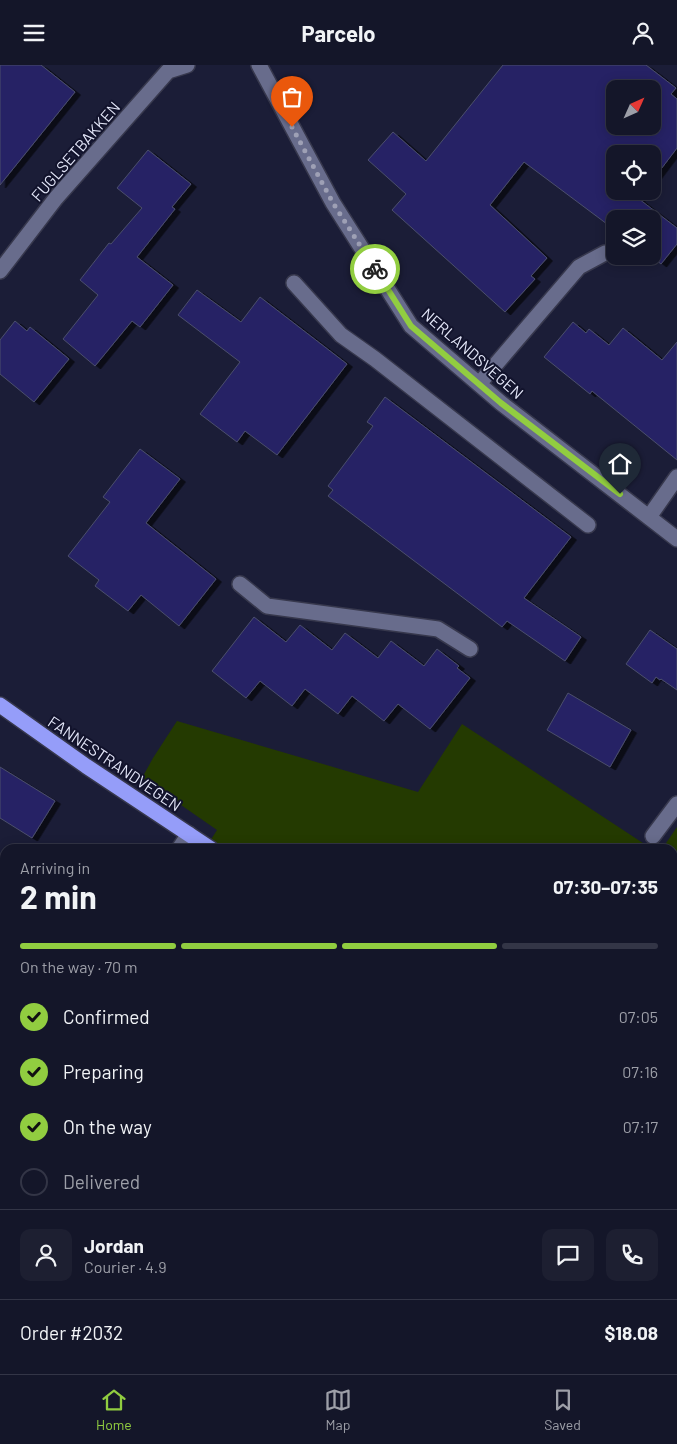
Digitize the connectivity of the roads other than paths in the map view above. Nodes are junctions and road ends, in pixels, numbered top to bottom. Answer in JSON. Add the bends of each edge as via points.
{"nodes":[{"id":1,"x":187,"y":65,"type":"edge"},
{"id":2,"x":259,"y":65,"type":"edge"},
{"id":3,"x":605,"y":253,"type":"dead end"},
{"id":4,"x":0,"y":271,"type":"edge"},
{"id":5,"x":294,"y":283,"type":"dead end"},
{"id":6,"x":479,"y":384,"type":"junction"},
{"id":7,"x":677,"y":477,"type":"edge"},
{"id":8,"x":649,"y":517,"type":"junction"},
{"id":9,"x":588,"y":525,"type":"dead end"},
{"id":10,"x":677,"y":539,"type":"edge"},
{"id":11,"x":240,"y":584,"type":"dead end"},
{"id":12,"x":470,"y":649,"type":"dead end"},
{"id":13,"x":0,"y":705,"type":"edge"},
{"id":14,"x":677,"y":804,"type":"edge"},
{"id":15,"x":189,"y":834,"type":"junction"},
{"id":16,"x":654,"y":836,"type":"dead end"},
{"id":17,"x":183,"y":844,"type":"edge"},
{"id":18,"x":204,"y":844,"type":"edge"}],
"edges":[{"from":1,"to":4,"type":"street","name":"FUGLSETBAKKEN","via":[[168,71],[56,198]]},
{"from":2,"to":6,"type":"street","name":"NERLANDSVEGEN","via":[[333,203],[411,326]]},
{"from":3,"to":6,"type":"street","via":[[579,267]]},
{"from":5,"to":9,"type":"street","via":[[341,335]]},
{"from":6,"to":8,"type":"street","name":"NERLANDSVEGEN"},
{"from":7,"to":8,"type":"street"},
{"from":8,"to":10,"type":"street","name":"NERLANDSVEGEN"},
{"from":11,"to":12,"type":"street","via":[[267,606],[438,629]]},
{"from":13,"to":15,"type":"highway","name":"FANNESTRANDVEGEN"},
{"from":14,"to":16,"type":"street"},
{"from":15,"to":17,"type":"street"},
{"from":15,"to":18,"type":"highway","name":"FANNESTRANDVEGEN"}]}
